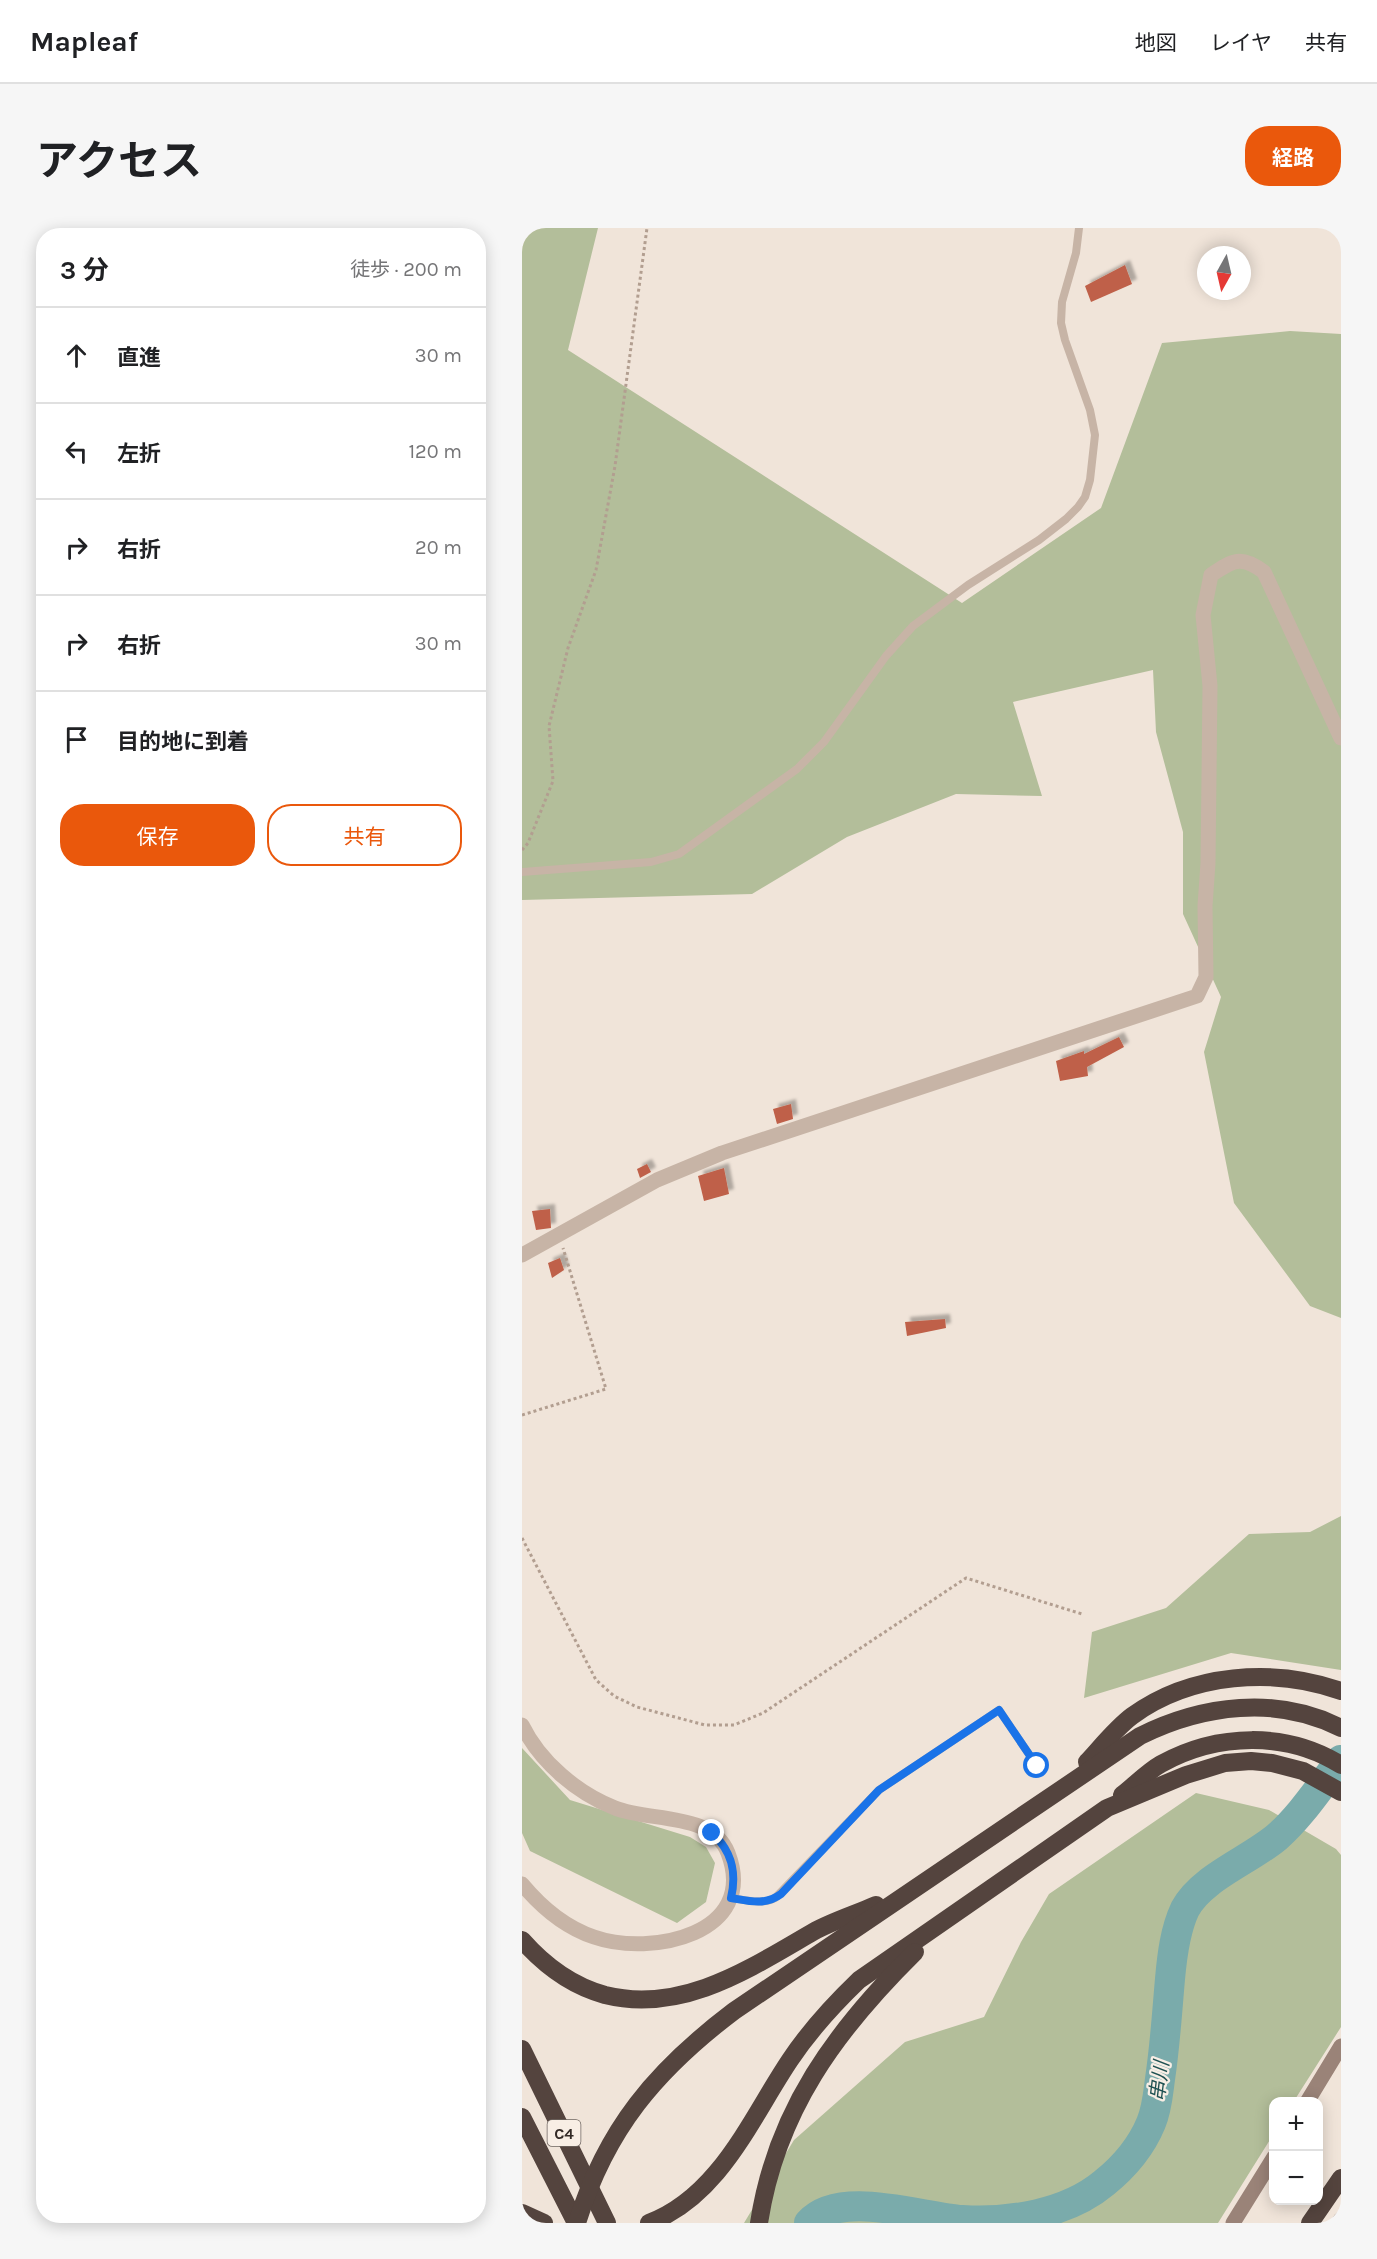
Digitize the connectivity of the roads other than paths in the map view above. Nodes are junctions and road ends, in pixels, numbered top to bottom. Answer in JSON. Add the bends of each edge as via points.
{"nodes":[{"id":1,"x":1079,"y":228,"type":"edge"},
{"id":2,"x":1341,"y":738,"type":"edge"},
{"id":3,"x":522,"y":872,"type":"edge"},
{"id":4,"x":522,"y":1255,"type":"edge"},
{"id":5,"x":1341,"y":1691,"type":"edge"},
{"id":6,"x":522,"y":1725,"type":"edge"},
{"id":7,"x":1341,"y":1728,"type":"edge"},
{"id":8,"x":1341,"y":1765,"type":"edge"},
{"id":9,"x":1037,"y":1766,"type":"dead end"},
{"id":10,"x":1060,"y":1789,"type":"junction"},
{"id":11,"x":1341,"y":1792,"type":"edge"},
{"id":12,"x":1107,"y":1808,"type":"junction"},
{"id":13,"x":522,"y":1884,"type":"edge"},
{"id":14,"x":917,"y":1887,"type":"junction"},
{"id":15,"x":731,"y":1898,"type":"junction"},
{"id":16,"x":952,"y":1915,"type":"junction"},
{"id":17,"x":522,"y":1940,"type":"edge"},
{"id":18,"x":1341,"y":2046,"type":"edge"},
{"id":19,"x":522,"y":2049,"type":"edge"},
{"id":20,"x":1310,"y":2097,"type":"edge"},
{"id":21,"x":522,"y":2117,"type":"edge"},
{"id":22,"x":1269,"y":2165,"type":"edge"},
{"id":23,"x":1341,"y":2178,"type":"edge"},
{"id":24,"x":522,"y":2213,"type":"edge"},
{"id":25,"x":1341,"y":2219,"type":"edge"},
{"id":26,"x":606,"y":2221,"type":"edge"},
{"id":27,"x":544,"y":2223,"type":"edge"},
{"id":28,"x":576,"y":2223,"type":"edge"},
{"id":29,"x":649,"y":2223,"type":"edge"},
{"id":30,"x":759,"y":2223,"type":"edge"},
{"id":31,"x":1233,"y":2223,"type":"edge"},
{"id":32,"x":1310,"y":2223,"type":"edge"},
{"id":33,"x":1338,"y":2223,"type":"edge"}],
"edges":[{"from":1,"to":3,"type":"lane","via":[[1061,323],[1095,435],[1090,480],[1078,507],[1039,540],[913,626],[886,656],[824,742],[797,769],[679,854],[651,862]]},
{"from":2,"to":4,"type":"street","via":[[1264,572],[1250,561],[1231,562],[1211,576],[1203,615],[1210,686],[1208,863],[1204,906],[1206,977],[1197,996],[722,1153],[657,1180]]},
{"from":5,"to":10,"type":"highway","via":[[1300,1680],[1259,1676],[1203,1684],[1157,1700],[1131,1717]]},
{"from":6,"to":15,"type":"street","via":[[565,1779],[599,1801],[632,1814],[691,1823],[712,1833],[727,1850],[734,1868]]},
{"from":7,"to":10,"type":"highway","via":[[1297,1713],[1257,1707],[1204,1712],[1166,1723],[1140,1736]]},
{"from":8,"to":12,"type":"highway","via":[[1305,1748],[1260,1740],[1218,1743],[1160,1765]]},
{"from":9,"to":15,"type":"lane","via":[[999,1710],[879,1790],[775,1898],[758,1902]]},
{"from":10,"to":14,"type":"highway"},
{"from":11,"to":12,"type":"highway","via":[[1303,1771],[1251,1761],[1225,1763],[1186,1775]]},
{"from":12,"to":16,"type":"highway"},
{"from":13,"to":15,"type":"street","via":[[543,1908],[572,1928],[595,1938],[630,1945],[660,1944],[690,1935],[715,1920]]},
{"from":14,"to":17,"type":"highway","via":[[816,1931],[719,1983],[658,2000],[624,1999],[582,1987],[555,1972]]},
{"from":14,"to":28,"type":"highway","via":[[710,2030],[657,2080],[614,2136],[597,2167]]},
{"from":16,"to":29,"type":"highway","via":[[839,1999],[791,2059],[728,2158],[678,2207]]},
{"from":16,"to":30,"type":"highway","via":[[874,1992],[824,2056],[803,2091],[779,2146]]},
{"from":18,"to":20,"type":"main road"},
{"from":19,"to":26,"type":"highway","number":"C4"},
{"from":21,"to":28,"type":"highway","number":"C4"},
{"from":22,"to":31,"type":"main road"},
{"from":23,"to":32,"type":"highway"},
{"from":24,"to":27,"type":"highway"},
{"from":25,"to":33,"type":"main road"}]}
